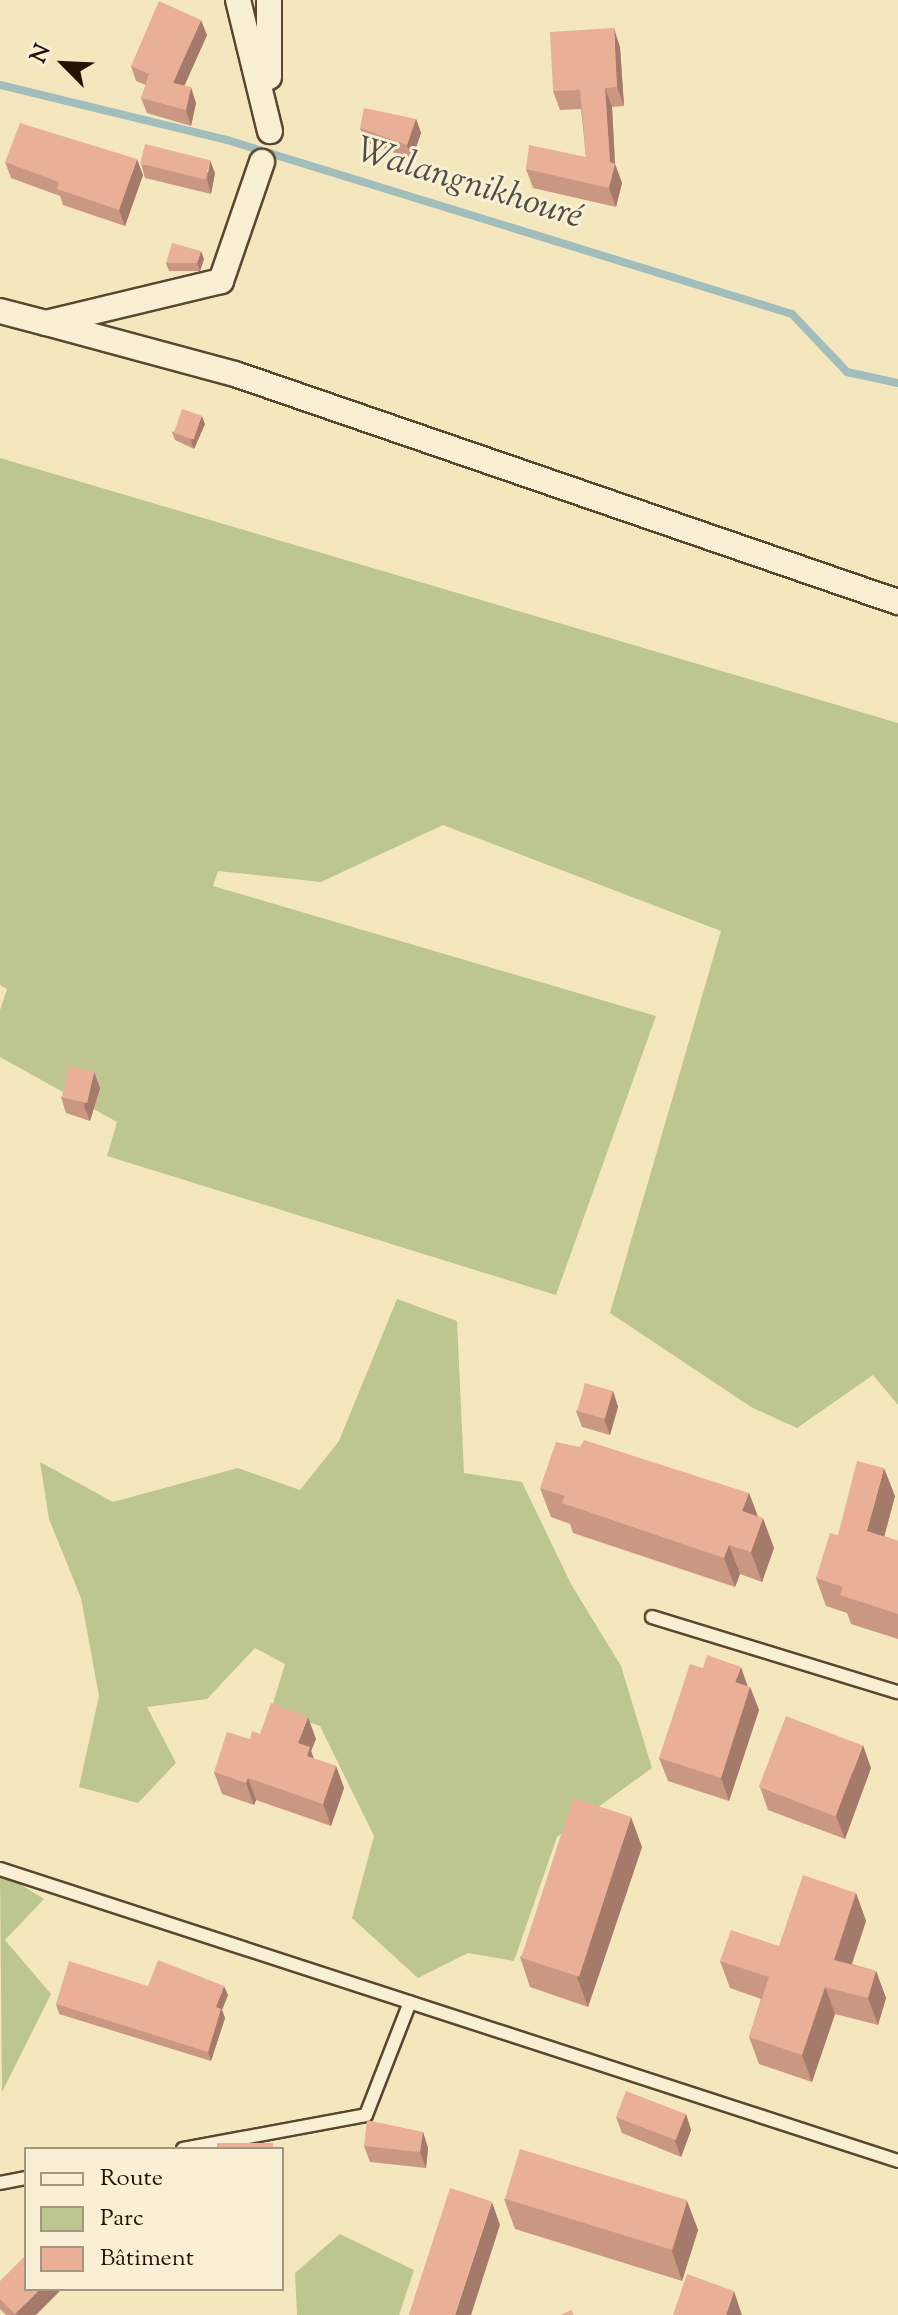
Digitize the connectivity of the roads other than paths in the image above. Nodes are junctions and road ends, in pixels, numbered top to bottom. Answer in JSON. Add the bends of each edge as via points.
{"nodes":[{"id":1,"x":238,"y":0,"type":"edge"},
{"id":2,"x":269,"y":0,"type":"edge"},
{"id":3,"x":262,"y":162,"type":"dead end"},
{"id":4,"x":0,"y":311,"type":"edge"},
{"id":5,"x":46,"y":323,"type":"junction"},
{"id":6,"x":898,"y":602,"type":"edge"},
{"id":7,"x":652,"y":1617,"type":"dead end"},
{"id":8,"x":898,"y":1692,"type":"edge"},
{"id":9,"x":0,"y":1869,"type":"edge"},
{"id":10,"x":410,"y":2002,"type":"junction"},
{"id":11,"x":194,"y":2147,"type":"edge"},
{"id":12,"x":898,"y":2161,"type":"edge"},
{"id":13,"x":24,"y":2178,"type":"edge"},
{"id":14,"x":0,"y":2183,"type":"edge"}],
"edges":[{"from":1,"to":2,"type":"street","via":[[270,131]]},
{"from":3,"to":5,"type":"street","via":[[221,281]]},
{"from":4,"to":5,"type":"street"},
{"from":5,"to":6,"type":"street","via":[[235,374]]},
{"from":7,"to":8,"type":"lane"},
{"from":9,"to":10,"type":"lane"},
{"from":10,"to":11,"type":"lane","via":[[366,2115]]},
{"from":10,"to":12,"type":"lane"},
{"from":13,"to":14,"type":"lane"}]}
